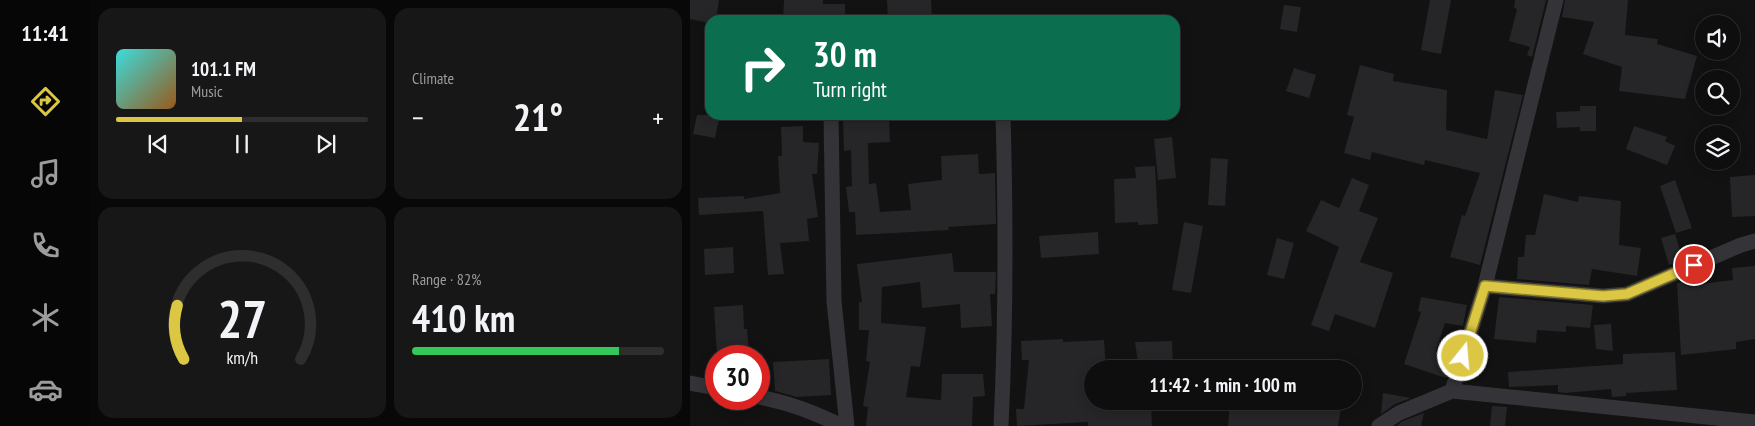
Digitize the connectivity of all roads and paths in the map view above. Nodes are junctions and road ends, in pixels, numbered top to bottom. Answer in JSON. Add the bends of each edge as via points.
{"nodes":[{"id":1,"x":1556,"y":0,"type":"edge"},
{"id":2,"x":831,"y":120,"type":"edge"},
{"id":3,"x":1003,"y":120,"type":"edge"},
{"id":4,"x":1755,"y":240,"type":"edge"},
{"id":5,"x":1485,"y":286,"type":"junction"},
{"id":6,"x":690,"y":383,"type":"edge"},
{"id":7,"x":705,"y":386,"type":"edge"},
{"id":8,"x":1452,"y":391,"type":"junction"},
{"id":9,"x":770,"y":399,"type":"edge"},
{"id":10,"x":1755,"y":422,"type":"edge"},
{"id":11,"x":842,"y":426,"type":"edge"},
{"id":12,"x":847,"y":426,"type":"edge"},
{"id":13,"x":1001,"y":426,"type":"edge"},
{"id":14,"x":1379,"y":426,"type":"edge"}],
"edges":[{"from":1,"to":5,"type":"street"},
{"from":2,"to":12,"type":"street","via":[[834,301]]},
{"from":3,"to":13,"type":"street","via":[[1005,346]]},
{"from":4,"to":5,"type":"street","via":[[1627,294],[1603,296]]},
{"from":5,"to":8,"type":"street"},
{"from":6,"to":7,"type":"street"},
{"from":8,"to":10,"type":"street"},
{"from":8,"to":14,"type":"street","via":[[1399,413]]},
{"from":9,"to":11,"type":"street","via":[[812,411]]}]}
